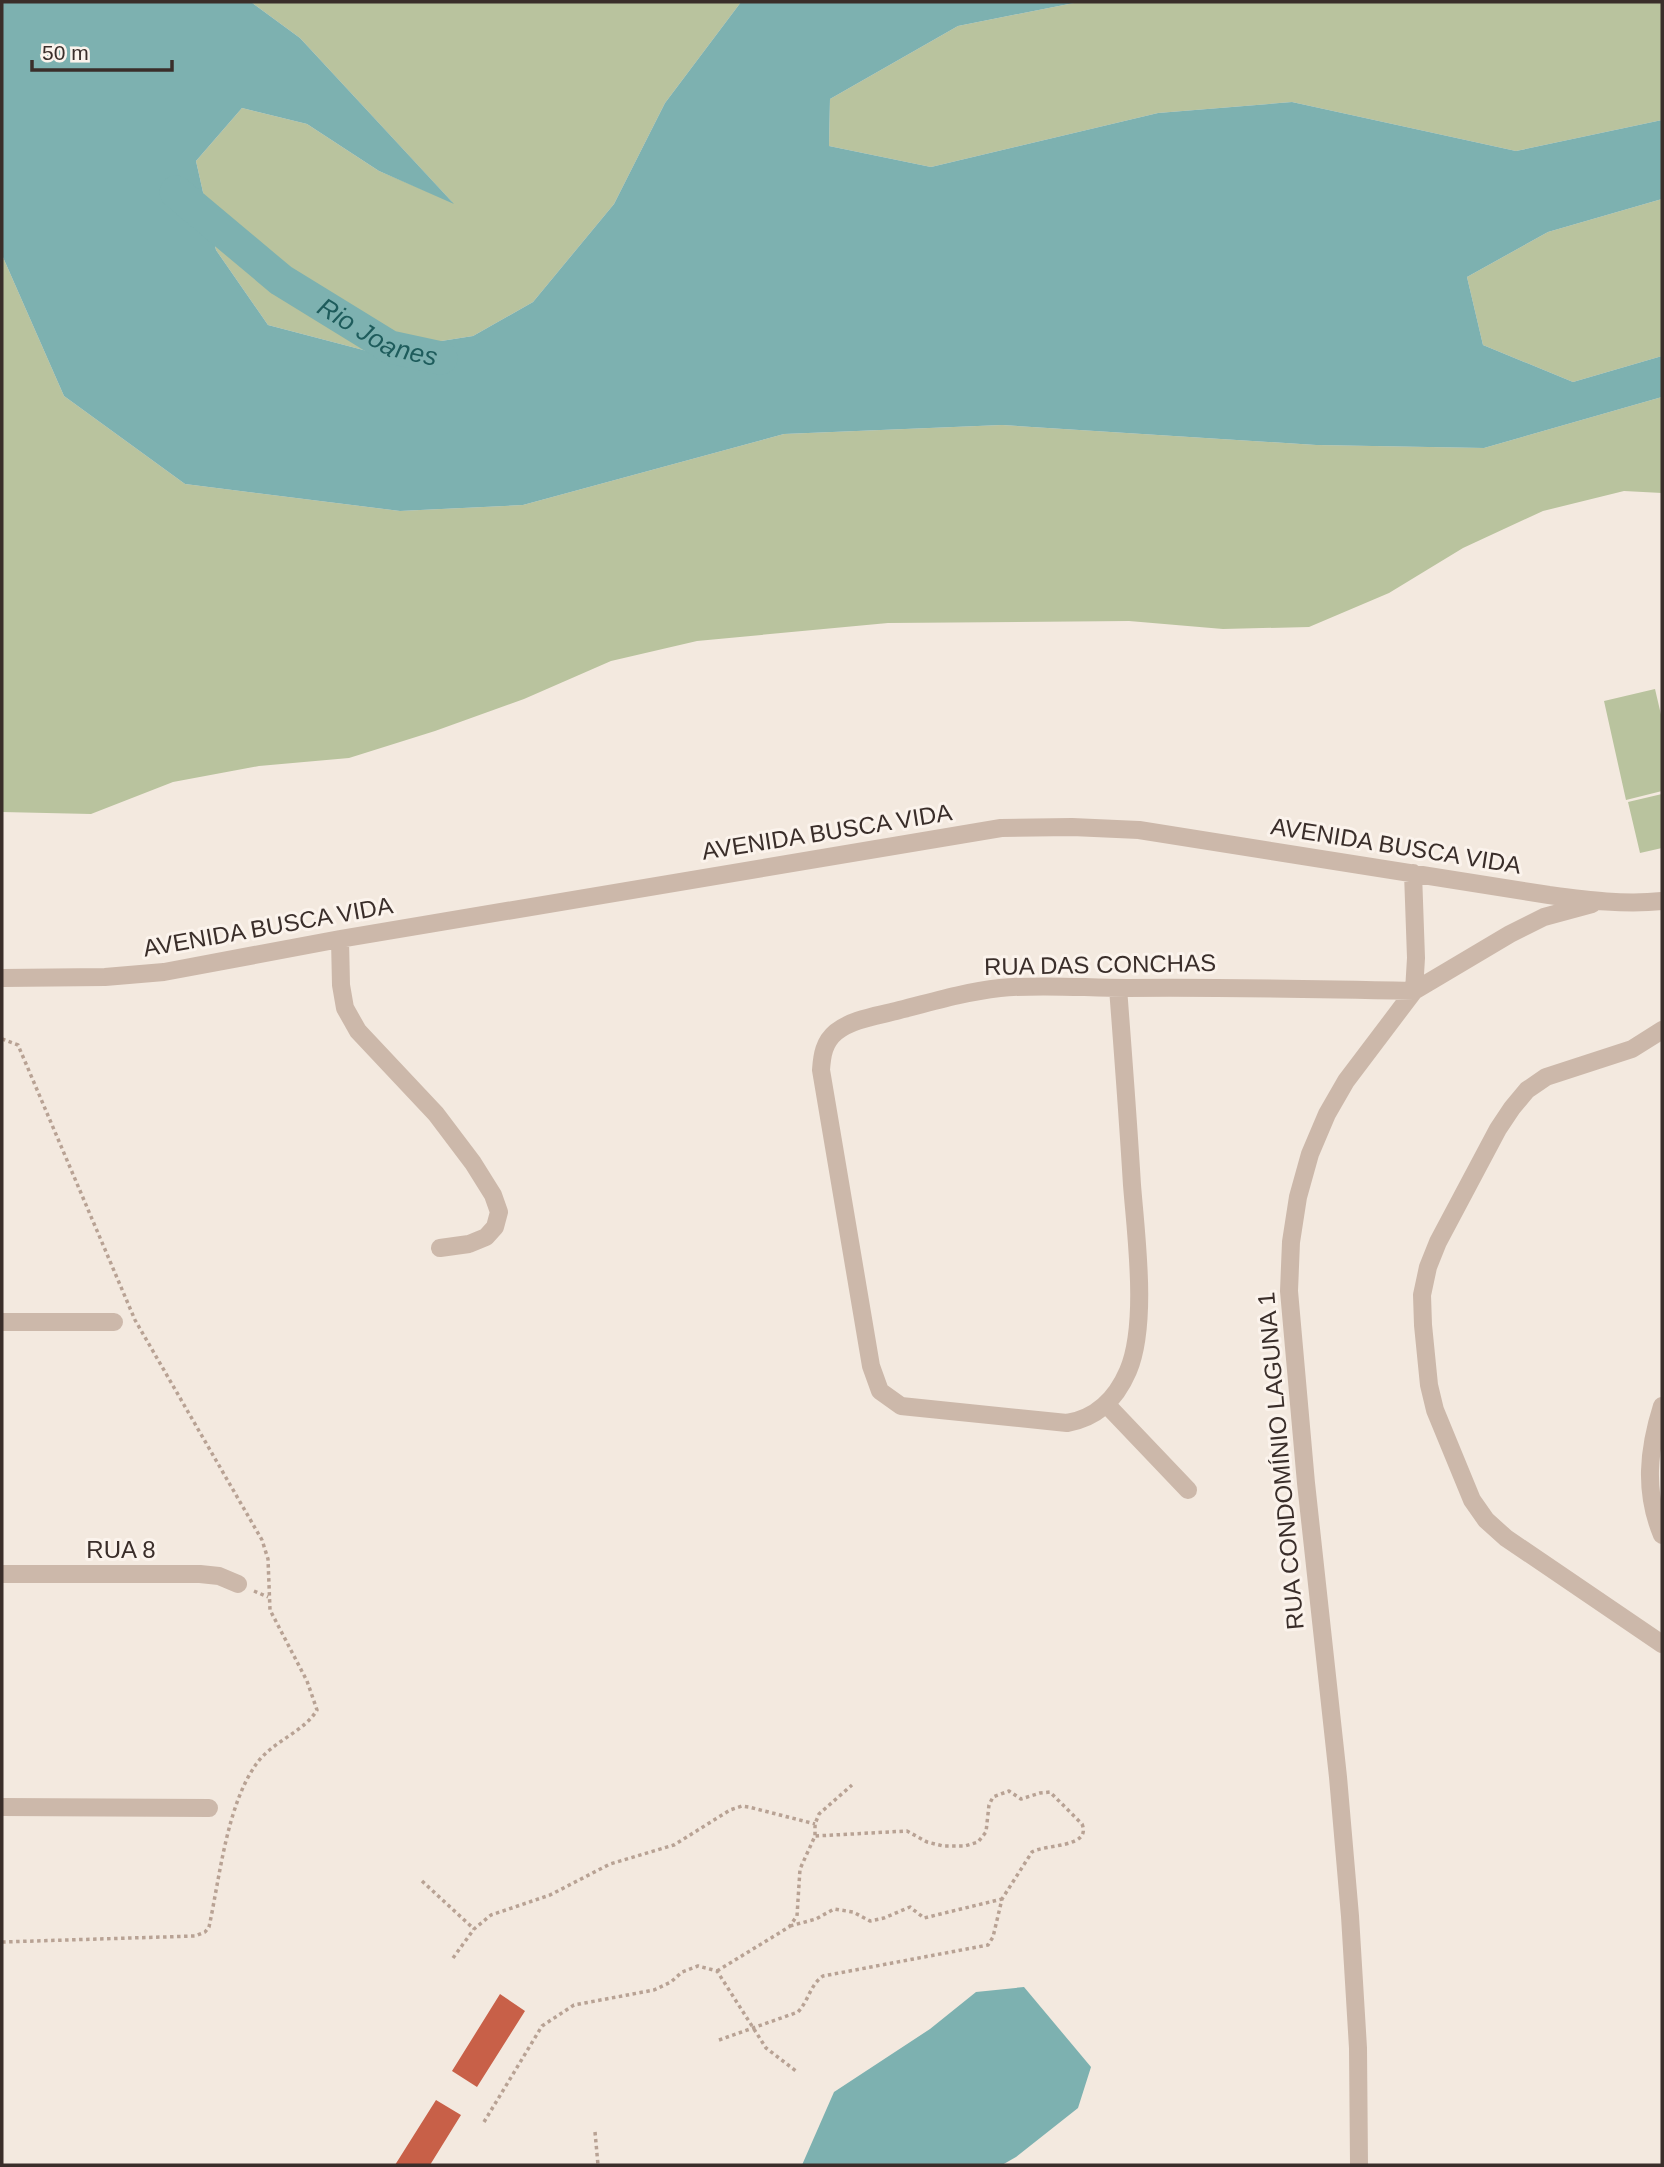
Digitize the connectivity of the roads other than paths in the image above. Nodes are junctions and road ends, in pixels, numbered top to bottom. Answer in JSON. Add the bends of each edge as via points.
{"nodes":[{"id":1,"x":1413,"y":873,"type":"junction"},
{"id":2,"x":1662,"y":901,"type":"edge"},
{"id":3,"x":1598,"y":902,"type":"junction"},
{"id":4,"x":340,"y":939,"type":"junction"},
{"id":5,"x":2,"y":978,"type":"edge"},
{"id":6,"x":1118,"y":988,"type":"junction"},
{"id":7,"x":1414,"y":991,"type":"junction"},
{"id":8,"x":1662,"y":1030,"type":"edge"},
{"id":9,"x":440,"y":1248,"type":"dead end"},
{"id":10,"x":2,"y":1322,"type":"edge"},
{"id":11,"x":114,"y":1322,"type":"dead end"},
{"id":12,"x":1107,"y":1405,"type":"junction"},
{"id":13,"x":1662,"y":1406,"type":"edge"},
{"id":14,"x":1188,"y":1490,"type":"dead end"},
{"id":15,"x":1662,"y":1535,"type":"edge"},
{"id":16,"x":2,"y":1574,"type":"edge"},
{"id":17,"x":238,"y":1584,"type":"dead end"},
{"id":18,"x":1662,"y":1644,"type":"edge"},
{"id":19,"x":2,"y":1807,"type":"edge"},
{"id":20,"x":209,"y":1808,"type":"dead end"},
{"id":21,"x":1359,"y":2165,"type":"edge"}],
"edges":[{"from":1,"to":3,"type":"street","name":"AVENIDA BUSCA VIDA"},
{"from":1,"to":4,"type":"street","name":"AVENIDA BUSCA VIDA","via":[[1139,830],[1000,828]]},
{"from":1,"to":7,"type":"street"},
{"from":2,"to":3,"type":"street","name":"AVENIDA BUSCA VIDA"},
{"from":3,"to":7,"type":"street","name":"RUA CONDOMÍNIO LAGUNA 1","via":[[1533,923]]},
{"from":4,"to":5,"type":"street","name":"AVENIDA BUSCA VIDA","via":[[164,972]]},
{"from":4,"to":9,"type":"street","via":[[345,1008],[358,1031],[436,1114],[493,1195],[499,1212],[486,1237]]},
{"from":6,"to":7,"type":"street","name":"RUA DAS CONCHAS"},
{"from":6,"to":12,"type":"street","via":[[1139,1298],[1128,1371]]},
{"from":6,"to":12,"type":"street","name":"RUA DAS CONCHAS","via":[[1001,988],[957,994],[866,1019],[849,1024],[827,1042],[821,1070],[871,1366],[880,1391],[901,1406],[918,1409],[1067,1423],[1080,1421]]},
{"from":7,"to":21,"type":"street","name":"RUA CONDOMÍNIO LAGUNA 1","via":[[1359,1062],[1327,1114],[1298,1197],[1289,1279],[1350,1916]]},
{"from":8,"to":18,"type":"street","via":[[1632,1049],[1546,1077],[1527,1090],[1498,1129],[1438,1242],[1422,1296],[1435,1410],[1472,1500],[1506,1538]]},
{"from":10,"to":11,"type":"street"},
{"from":12,"to":14,"type":"street"},
{"from":13,"to":15,"type":"street","via":[[1649,1460],[1650,1492]]},
{"from":16,"to":17,"type":"street","name":"RUA 8","via":[[200,1574]]},
{"from":19,"to":20,"type":"street"}]}
